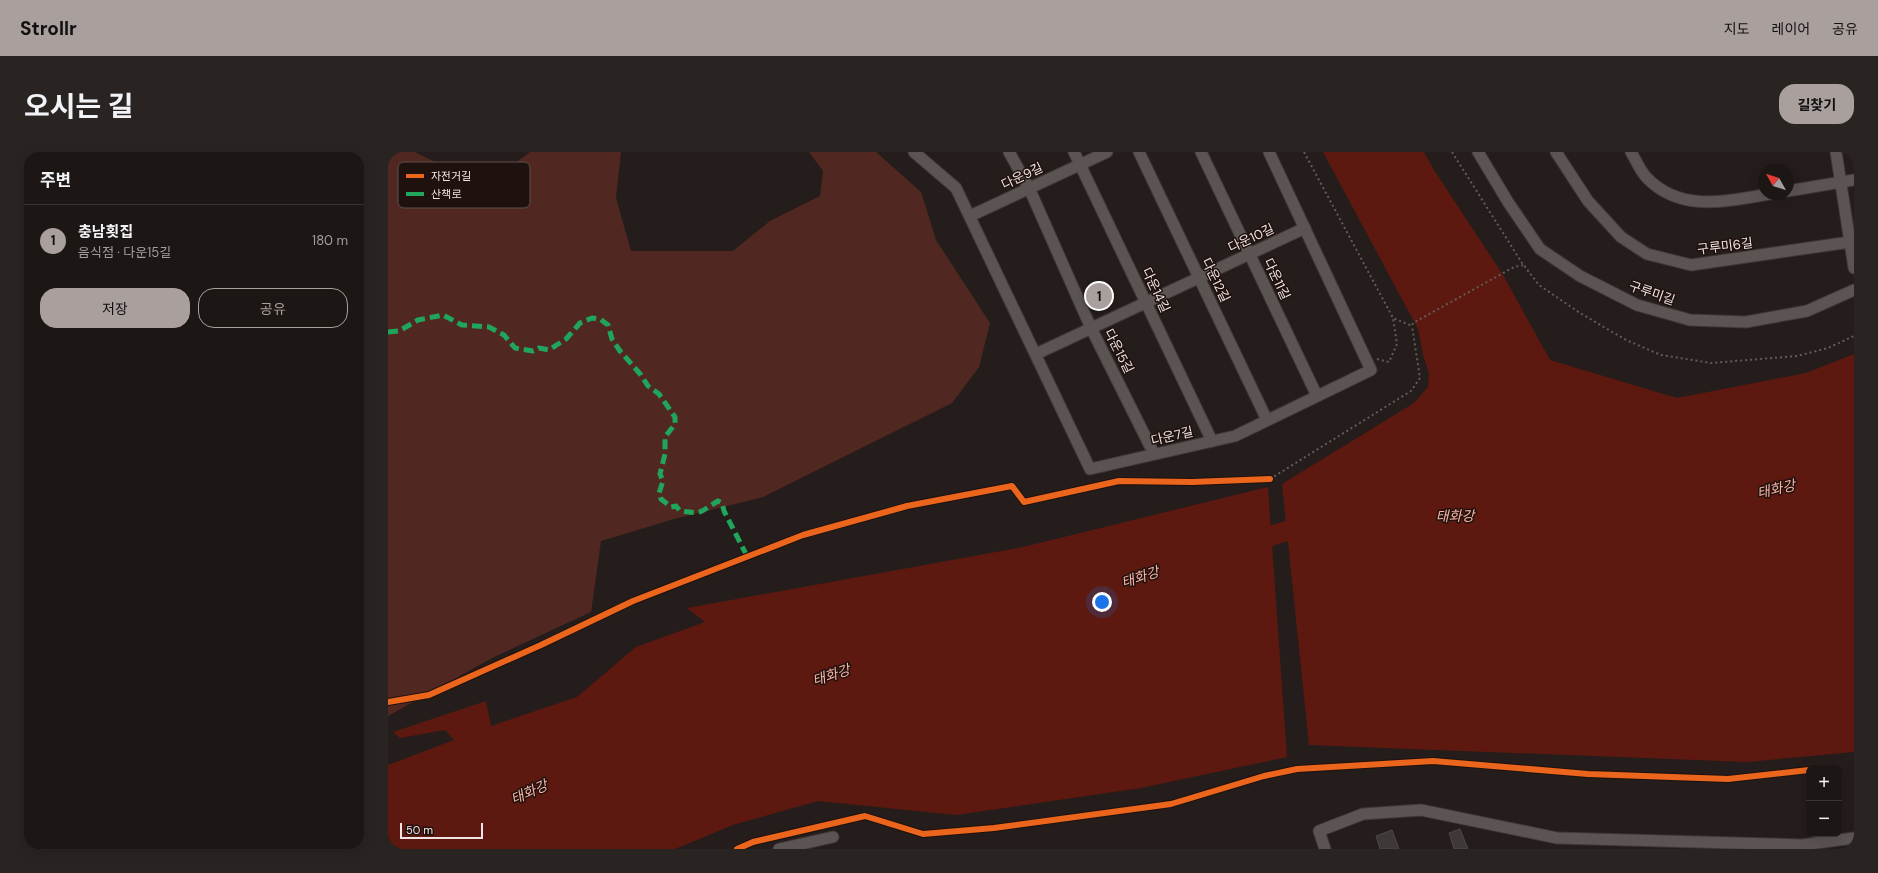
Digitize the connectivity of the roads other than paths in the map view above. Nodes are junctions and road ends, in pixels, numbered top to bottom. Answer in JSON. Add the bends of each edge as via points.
{"nodes":[{"id":1,"x":914,"y":152,"type":"edge"},
{"id":2,"x":1009,"y":152,"type":"edge"},
{"id":3,"x":1074,"y":152,"type":"edge"},
{"id":4,"x":1107,"y":152,"type":"edge"},
{"id":5,"x":1139,"y":152,"type":"edge"},
{"id":6,"x":1201,"y":152,"type":"edge"},
{"id":7,"x":1269,"y":152,"type":"edge"},
{"id":8,"x":1478,"y":152,"type":"edge"},
{"id":9,"x":1556,"y":152,"type":"edge"},
{"id":10,"x":1630,"y":152,"type":"edge"},
{"id":11,"x":1836,"y":152,"type":"edge"},
{"id":12,"x":1080,"y":164,"type":"junction"},
{"id":13,"x":1854,"y":180,"type":"edge"},
{"id":14,"x":1840,"y":182,"type":"junction"},
{"id":15,"x":1029,"y":188,"type":"junction"},
{"id":16,"x":1794,"y":190,"type":"edge"},
{"id":17,"x":1758,"y":196,"type":"edge"},
{"id":18,"x":970,"y":216,"type":"junction"},
{"id":19,"x":1305,"y":228,"type":"junction"},
{"id":20,"x":1850,"y":242,"type":"junction"},
{"id":21,"x":1250,"y":254,"type":"junction"},
{"id":22,"x":1854,"y":268,"type":"edge"},
{"id":23,"x":1200,"y":278,"type":"junction"},
{"id":24,"x":1854,"y":290,"type":"edge"},
{"id":25,"x":1146,"y":303,"type":"junction"},
{"id":26,"x":1091,"y":328,"type":"junction"},
{"id":27,"x":1036,"y":354,"type":"junction"},
{"id":28,"x":1317,"y":396,"type":"junction"},
{"id":29,"x":1268,"y":420,"type":"junction"},
{"id":30,"x":1212,"y":441,"type":"junction"},
{"id":31,"x":1154,"y":454,"type":"junction"},
{"id":32,"x":833,"y":837,"type":"dead end"},
{"id":33,"x":1557,"y":838,"type":"junction"},
{"id":34,"x":1854,"y":838,"type":"edge"},
{"id":35,"x":1803,"y":847,"type":"edge"},
{"id":36,"x":779,"y":849,"type":"edge"},
{"id":37,"x":1325,"y":849,"type":"edge"},
{"id":38,"x":1561,"y":849,"type":"edge"}],
"edges":[{"from":1,"to":18,"type":"street","name":"다운7길","via":[[956,188]]},
{"from":2,"to":15,"type":"street","name":"다운15길"},
{"from":3,"to":12,"type":"street","name":"다운14길"},
{"from":4,"to":12,"type":"street","name":"다운9길"},
{"from":5,"to":23,"type":"street","name":"다운12길"},
{"from":6,"to":21,"type":"street","name":"다운11길"},
{"from":7,"to":19,"type":"street","name":"다운7길"},
{"from":8,"to":24,"type":"street","name":"구루미길","via":[[1540,249],[1580,276],[1637,305],[1690,320],[1746,322],[1808,311]]},
{"from":9,"to":20,"type":"street","name":"구루미6길","via":[[1588,201],[1621,237],[1647,254],[1691,265]]},
{"from":10,"to":17,"type":"street","via":[[1646,177],[1665,193],[1685,200],[1708,202]]},
{"from":11,"to":14,"type":"street"},
{"from":12,"to":15,"type":"street","name":"다운9길"},
{"from":12,"to":25,"type":"street","name":"다운14길"},
{"from":13,"to":14,"type":"street"},
{"from":14,"to":16,"type":"street"},
{"from":14,"to":20,"type":"street"},
{"from":15,"to":18,"type":"street","name":"다운9길"},
{"from":15,"to":26,"type":"street","name":"다운15길"},
{"from":18,"to":27,"type":"street","name":"다운7길"},
{"from":19,"to":21,"type":"street","name":"다운10길"},
{"from":19,"to":28,"type":"street","name":"다운7길","via":[[1371,370]]},
{"from":20,"to":22,"type":"street"},
{"from":21,"to":23,"type":"street","name":"다운10길"},
{"from":21,"to":28,"type":"street","name":"다운11길"},
{"from":23,"to":25,"type":"street","name":"다운10길"},
{"from":23,"to":29,"type":"street","name":"다운12길"},
{"from":25,"to":26,"type":"street","name":"다운10길"},
{"from":25,"to":30,"type":"street","name":"다운14길"},
{"from":26,"to":27,"type":"street","name":"다운10길"},
{"from":26,"to":31,"type":"street","name":"다운15길"},
{"from":27,"to":31,"type":"street","name":"다운7길","via":[[1090,469]]},
{"from":28,"to":29,"type":"street","name":"다운7길"},
{"from":29,"to":30,"type":"street","name":"다운7길","via":[[1235,436]]},
{"from":30,"to":31,"type":"street","name":"다운7길"},
{"from":32,"to":36,"type":"street"},
{"from":33,"to":35,"type":"street"},
{"from":33,"to":37,"type":"street","via":[[1421,810],[1363,814],[1319,831]]},
{"from":33,"to":38,"type":"street"},
{"from":34,"to":35,"type":"street"}]}
